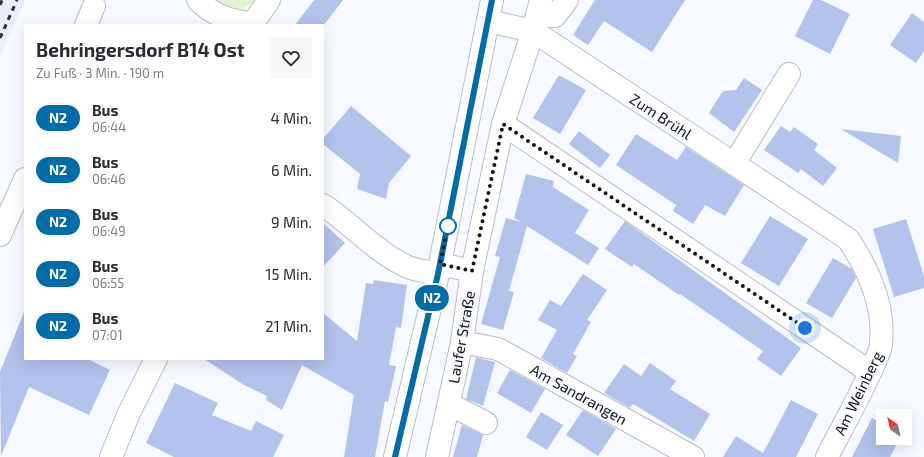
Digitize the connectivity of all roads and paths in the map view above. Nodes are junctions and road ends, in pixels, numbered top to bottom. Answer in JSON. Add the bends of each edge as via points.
{"nodes":[{"id":1,"x":198,"y":0,"type":"edge"},
{"id":2,"x":269,"y":0,"type":"edge"},
{"id":3,"x":492,"y":0,"type":"edge"},
{"id":4,"x":567,"y":0,"type":"edge"},
{"id":5,"x":537,"y":16,"type":"edge"},
{"id":6,"x":488,"y":21,"type":"junction"},
{"id":7,"x":253,"y":24,"type":"edge"},
{"id":8,"x":789,"y":74,"type":"dead end"},
{"id":9,"x":503,"y":124,"type":"junction"},
{"id":10,"x":734,"y":164,"type":"junction"},
{"id":11,"x":22,"y":187,"type":"edge"},
{"id":12,"x":324,"y":206,"type":"edge"},
{"id":13,"x":828,"y":226,"type":"joint"},
{"id":14,"x":0,"y":235,"type":"edge"},
{"id":15,"x":439,"y":269,"type":"junction"},
{"id":16,"x":472,"y":271,"type":"junction"},
{"id":17,"x":462,"y":342,"type":"junction"},
{"id":18,"x":155,"y":360,"type":"edge"},
{"id":19,"x":870,"y":372,"type":"junction"},
{"id":20,"x":449,"y":404,"type":"junction"},
{"id":21,"x":486,"y":423,"type":"dead end"},
{"id":22,"x":111,"y":457,"type":"edge"},
{"id":23,"x":395,"y":457,"type":"edge"},
{"id":24,"x":437,"y":457,"type":"edge"},
{"id":25,"x":693,"y":457,"type":"edge"},
{"id":26,"x":827,"y":457,"type":"edge"}],
"edges":[{"from":1,"to":7,"type":"street","via":[[218,15]]},
{"from":2,"to":7,"type":"street"},
{"from":3,"to":6,"type":"street"},
{"from":4,"to":5,"type":"street","via":[[555,16]]},
{"from":5,"to":6,"type":"street","name":"Zum Brühl"},
{"from":5,"to":9,"type":"street","name":"Laufer Straße"},
{"from":5,"to":10,"type":"street","name":"Zum Brühl"},
{"from":6,"to":15,"type":"street"},
{"from":8,"to":10,"type":"street"},
{"from":9,"to":16,"type":"street","name":"Laufer Straße"},
{"from":9,"to":19,"type":"street"},
{"from":10,"to":13,"type":"street","name":"Zum Brühl"},
{"from":11,"to":14,"type":"street"},
{"from":12,"to":15,"type":"street","via":[[381,251],[408,267]]},
{"from":13,"to":19,"type":"street","name":"Am Weinberg","via":[[848,239],[874,286],[881,317],[881,346]]},
{"from":15,"to":16,"type":"street"},
{"from":15,"to":23,"type":"street"},
{"from":16,"to":17,"type":"street","name":"Laufer Straße"},
{"from":17,"to":20,"type":"street","name":"Laufer Straße"},
{"from":17,"to":25,"type":"street","name":"Am Sandrangen","via":[[498,348]]},
{"from":18,"to":22,"type":"street","via":[[128,413]]},
{"from":19,"to":26,"type":"street","name":"Am Weinberg"},
{"from":20,"to":21,"type":"street"},
{"from":20,"to":24,"type":"street","name":"Laufer Straße"}]}
